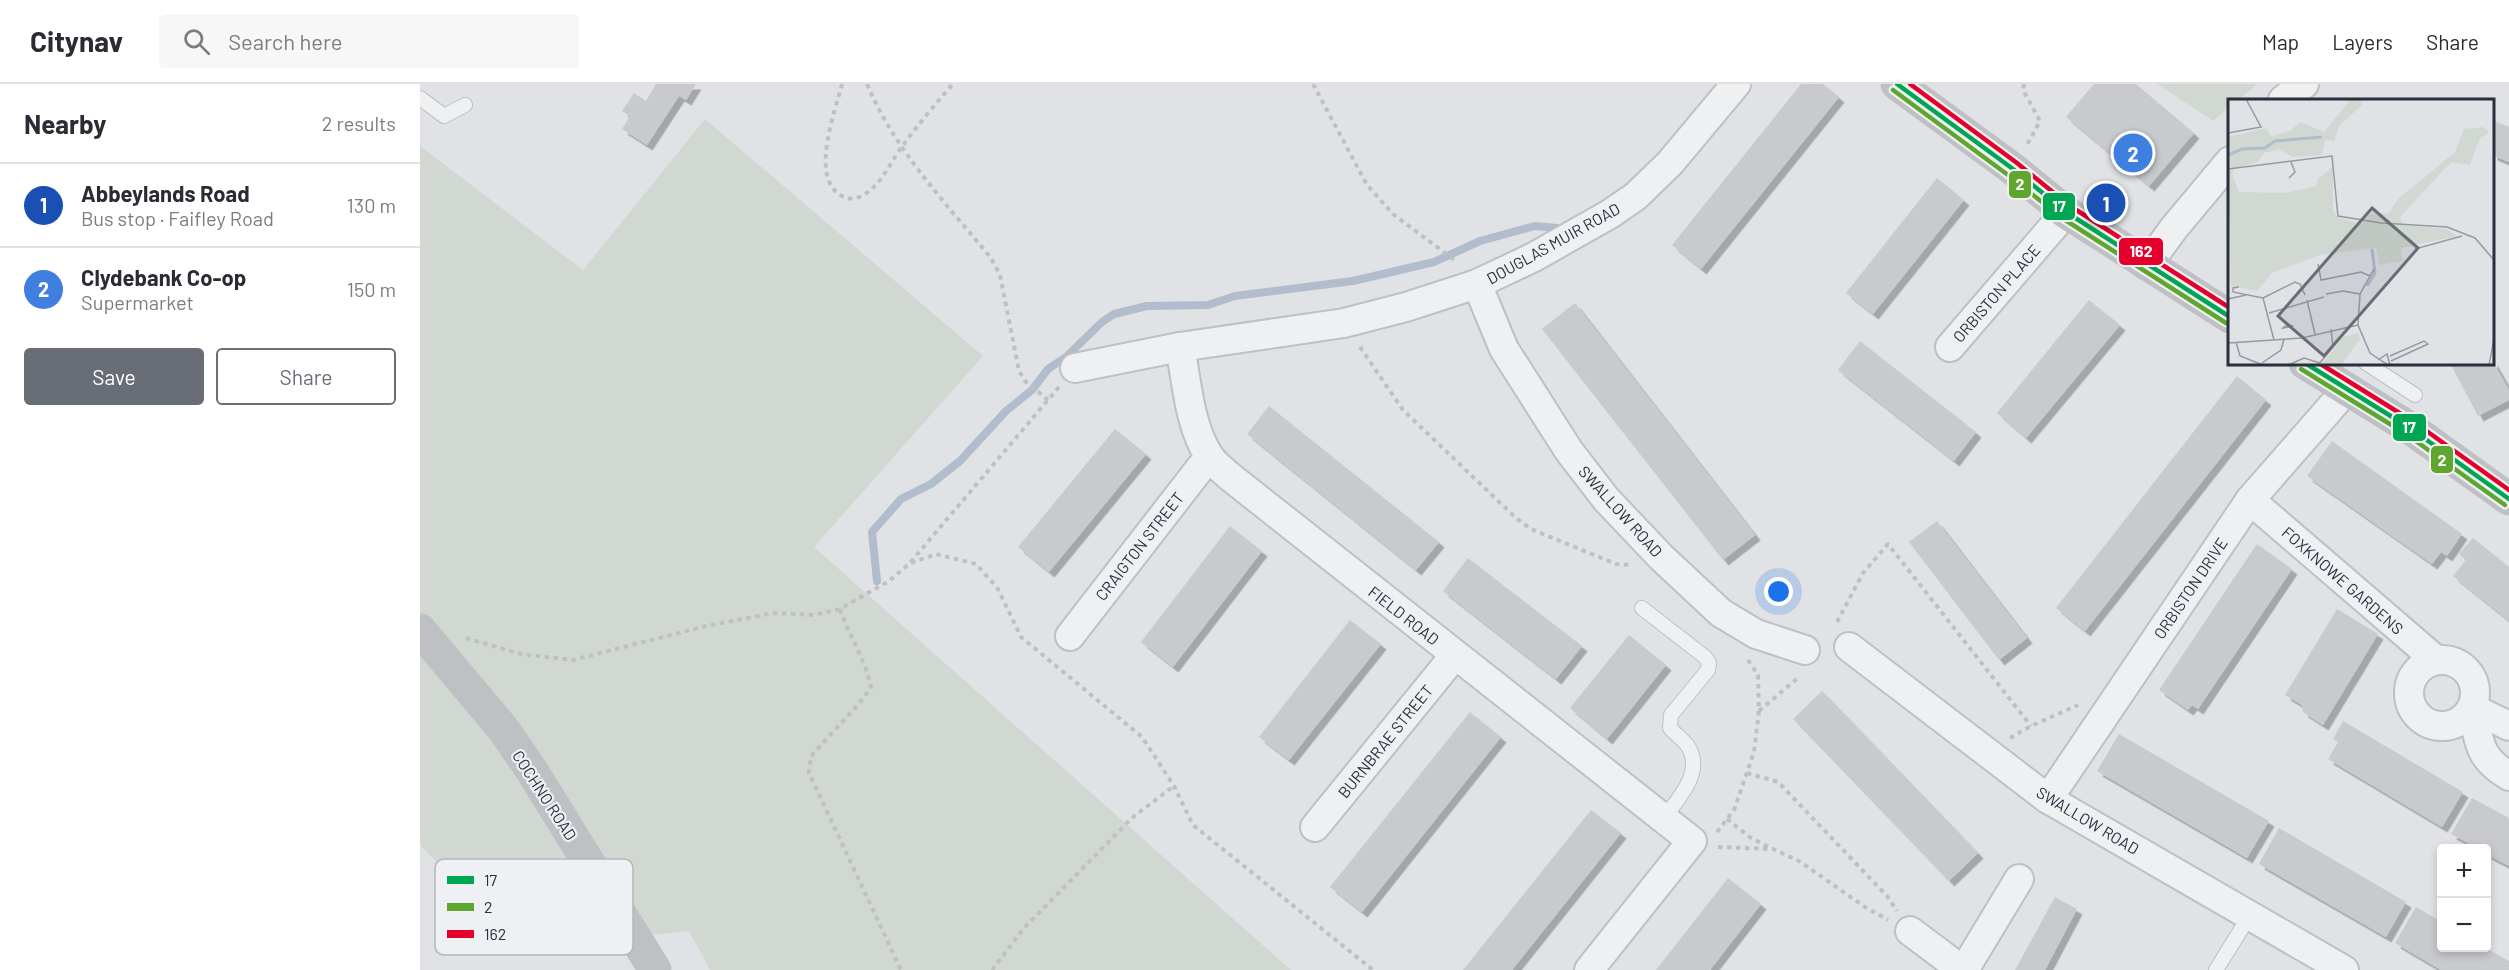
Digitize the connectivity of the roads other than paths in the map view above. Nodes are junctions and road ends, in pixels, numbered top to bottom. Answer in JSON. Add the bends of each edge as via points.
{"nodes":[{"id":1,"x":1736,"y":84,"type":"edge"},
{"id":2,"x":1897,"y":84,"type":"edge"},
{"id":3,"x":2304,"y":84,"type":"edge"},
{"id":4,"x":420,"y":98,"type":"edge"},
{"id":5,"x":2284,"y":99,"type":"edge"},
{"id":6,"x":465,"y":105,"type":"dead end"},
{"id":7,"x":2228,"y":163,"type":"edge"},
{"id":8,"x":2066,"y":212,"type":"junction"},
{"id":9,"x":2147,"y":265,"type":"junction"},
{"id":10,"x":1469,"y":274,"type":"junction"},
{"id":11,"x":2228,"y":316,"type":"edge"},
{"id":12,"x":1180,"y":347,"type":"junction"},
{"id":13,"x":1950,"y":347,"type":"dead end"},
{"id":14,"x":2308,"y":364,"type":"edge"},
{"id":15,"x":2366,"y":364,"type":"edge"},
{"id":16,"x":1075,"y":368,"type":"road end"},
{"id":17,"x":2363,"y":386,"type":"junction"},
{"id":18,"x":2415,"y":395,"type":"dead end"},
{"id":19,"x":1211,"y":459,"type":"junction"},
{"id":20,"x":2509,"y":499,"type":"edge"},
{"id":21,"x":2250,"y":500,"type":"junction"},
{"id":22,"x":1641,"y":608,"type":"dead end"},
{"id":23,"x":420,"y":630,"type":"edge"},
{"id":24,"x":1843,"y":635,"type":"road end"},
{"id":25,"x":1070,"y":636,"type":"dead end"},
{"id":26,"x":1455,"y":655,"type":"junction"},
{"id":27,"x":2436,"y":660,"type":"junction"},
{"id":28,"x":1803,"y":663,"type":"road end"},
{"id":29,"x":2472,"y":708,"type":"junction"},
{"id":30,"x":2509,"y":726,"type":"edge"},
{"id":31,"x":2509,"y":776,"type":"edge"},
{"id":32,"x":2048,"y":799,"type":"junction"},
{"id":33,"x":1664,"y":818,"type":"junction"},
{"id":34,"x":1316,"y":827,"type":"dead end"},
{"id":35,"x":586,"y":859,"type":"edge"},
{"id":36,"x":2019,"y":879,"type":"dead end"},
{"id":37,"x":2250,"y":915,"type":"junction"},
{"id":38,"x":1910,"y":931,"type":"road end"},
{"id":39,"x":633,"y":934,"type":"edge"},
{"id":40,"x":655,"y":970,"type":"edge"},
{"id":41,"x":1589,"y":970,"type":"edge"},
{"id":42,"x":1963,"y":970,"type":"edge"},
{"id":43,"x":2216,"y":970,"type":"edge"},
{"id":44,"x":2344,"y":970,"type":"edge"}],
"edges":[{"from":1,"to":10,"type":"street","name":"DOUGLAS MUIR ROAD","via":[[1670,163],[1610,214],[1534,256]]},
{"from":2,"to":8,"type":"street"},
{"from":3,"to":5,"type":"street"},
{"from":4,"to":6,"type":"lane","via":[[444,116]]},
{"from":7,"to":9,"type":"street"},
{"from":8,"to":9,"type":"street"},
{"from":8,"to":13,"type":"street","name":"ORBISTON PLACE"},
{"from":9,"to":11,"type":"street"},
{"from":10,"to":12,"type":"street","name":"DOUGLAS MUIR ROAD","via":[[1406,307],[1344,323]]},
{"from":10,"to":28,"type":"street","name":"SWALLOW ROAD","via":[[1504,349],[1536,404],[1606,499],[1721,613]]},
{"from":12,"to":16,"type":"street","name":"DOUGLAS MUIR ROAD"},
{"from":12,"to":19,"type":"street","name":"FIELD ROAD","via":[[1194,419]]},
{"from":14,"to":17,"type":"street"},
{"from":15,"to":17,"type":"lane"},
{"from":17,"to":18,"type":"lane"},
{"from":17,"to":20,"type":"street","via":[[2410,428]]},
{"from":17,"to":21,"type":"street","name":"ORBISTON DRIVE"},
{"from":19,"to":25,"type":"street","name":"CRAIGTON STREET"},
{"from":19,"to":26,"type":"street","name":"FIELD ROAD"},
{"from":21,"to":27,"type":"street","name":"FOXKNOWE GARDENS"},
{"from":21,"to":32,"type":"street","name":"ORBISTON DRIVE"},
{"from":22,"to":33,"type":"lane","via":[[1709,663],[1708,670],[1671,715],[1670,728],[1690,748],[1694,764],[1688,786]]},
{"from":23,"to":35,"type":"street","name":"COCHNO ROAD","via":[[504,730]]},
{"from":24,"to":32,"type":"street","name":"SWALLOW ROAD"},
{"from":26,"to":33,"type":"street","name":"FIELD ROAD"},
{"from":26,"to":34,"type":"street","name":"BURNBRAE STREET"},
{"from":27,"to":29,"type":"street","via":[[2465,669],[2475,688]]},
{"from":27,"to":29,"type":"street","via":[[2425,664],[2411,682],[2411,704],[2417,714],[2425,722],[2446,726],[2456,723]]},
{"from":29,"to":30,"type":"street"},
{"from":29,"to":31,"type":"street","via":[[2483,755]]},
{"from":32,"to":37,"type":"street","name":"SWALLOW ROAD"},
{"from":33,"to":41,"type":"street","name":"FIELD ROAD","via":[[1698,844]]},
{"from":36,"to":42,"type":"street"},
{"from":37,"to":43,"type":"lane"},
{"from":37,"to":44,"type":"street","name":"SWALLOW ROAD"},
{"from":38,"to":42,"type":"street"},
{"from":39,"to":40,"type":"street","name":"COCHNO ROAD"}]}
